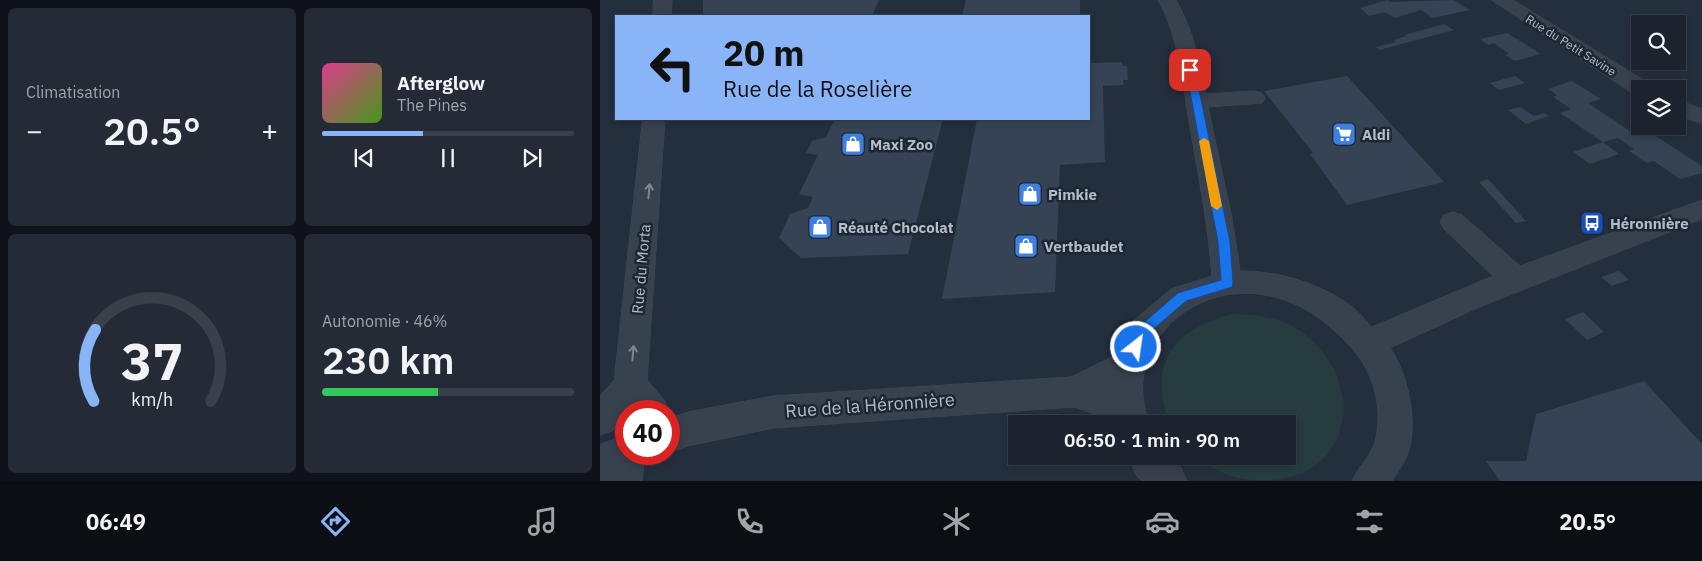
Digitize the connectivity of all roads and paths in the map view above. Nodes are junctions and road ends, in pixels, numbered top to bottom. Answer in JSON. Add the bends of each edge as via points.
{"nodes":[{"id":1,"x":663,"y":0,"type":"edge"},
{"id":2,"x":1501,"y":0,"type":"edge"},
{"id":3,"x":1172,"y":3,"type":"edge"},
{"id":4,"x":662,"y":15,"type":"edge"},
{"id":5,"x":1631,"y":82,"type":"edge"},
{"id":6,"x":1254,"y":98,"type":"dead end"},
{"id":7,"x":1196,"y":100,"type":"junction"},
{"id":8,"x":1686,"y":110,"type":"edge"},
{"id":9,"x":1702,"y":117,"type":"edge"},
{"id":10,"x":654,"y":120,"type":"edge"},
{"id":11,"x":1702,"y":209,"type":"edge"},
{"id":12,"x":1453,"y":222,"type":"dead end"},
{"id":13,"x":1516,"y":280,"type":"junction"},
{"id":14,"x":1227,"y":283,"type":"junction"},
{"id":15,"x":1368,"y":343,"type":"junction"},
{"id":16,"x":1128,"y":365,"type":"junction"},
{"id":17,"x":630,"y":385,"type":"junction"},
{"id":18,"x":1074,"y":392,"type":"junction"},
{"id":19,"x":643,"y":400,"type":"edge"},
{"id":20,"x":1128,"y":415,"type":"edge"},
{"id":21,"x":1130,"y":415,"type":"edge"},
{"id":22,"x":600,"y":419,"type":"edge"},
{"id":23,"x":680,"y":427,"type":"edge"},
{"id":24,"x":615,"y":457,"type":"edge"},
{"id":25,"x":600,"y":463,"type":"edge"},
{"id":26,"x":625,"y":465,"type":"edge"},
{"id":27,"x":1152,"y":465,"type":"edge"},
{"id":28,"x":623,"y":481,"type":"edge"},
{"id":29,"x":1168,"y":481,"type":"edge"},
{"id":30,"x":1371,"y":481,"type":"edge"}],
"edges":[{"from":1,"to":4,"type":"street"},
{"from":2,"to":5,"type":"street","name":"Rue du Petit Savine"},
{"from":3,"to":7,"type":"street","via":[[1185,45]]},
{"from":6,"to":7,"type":"street"},
{"from":7,"to":14,"type":"street","via":[[1224,242]]},
{"from":8,"to":9,"type":"street"},
{"from":17,"to":10,"type":"street","name":"Rue du Morta","one_way":true},
{"from":11,"to":13,"type":"street"},
{"from":12,"to":13,"type":"street"},
{"from":13,"to":15,"type":"street"},
{"from":14,"to":15,"type":"street","via":[[1264,283],[1304,294],[1337,312]]},
{"from":14,"to":16,"type":"street","via":[[1182,297],[1144,330]]},
{"from":15,"to":30,"type":"street","via":[[1382,363],[1395,405],[1392,448]]},
{"from":16,"to":18,"type":"street"},
{"from":16,"to":21,"type":"street"},
{"from":17,"to":19,"type":"street"},
{"from":17,"to":22,"type":"street"},
{"from":18,"to":20,"type":"street"},
{"from":18,"to":23,"type":"street","name":"Rue de la Héronnière","via":[[773,412]]},
{"from":24,"to":25,"type":"street"},
{"from":26,"to":28,"type":"street"},
{"from":27,"to":29,"type":"street"}]}
